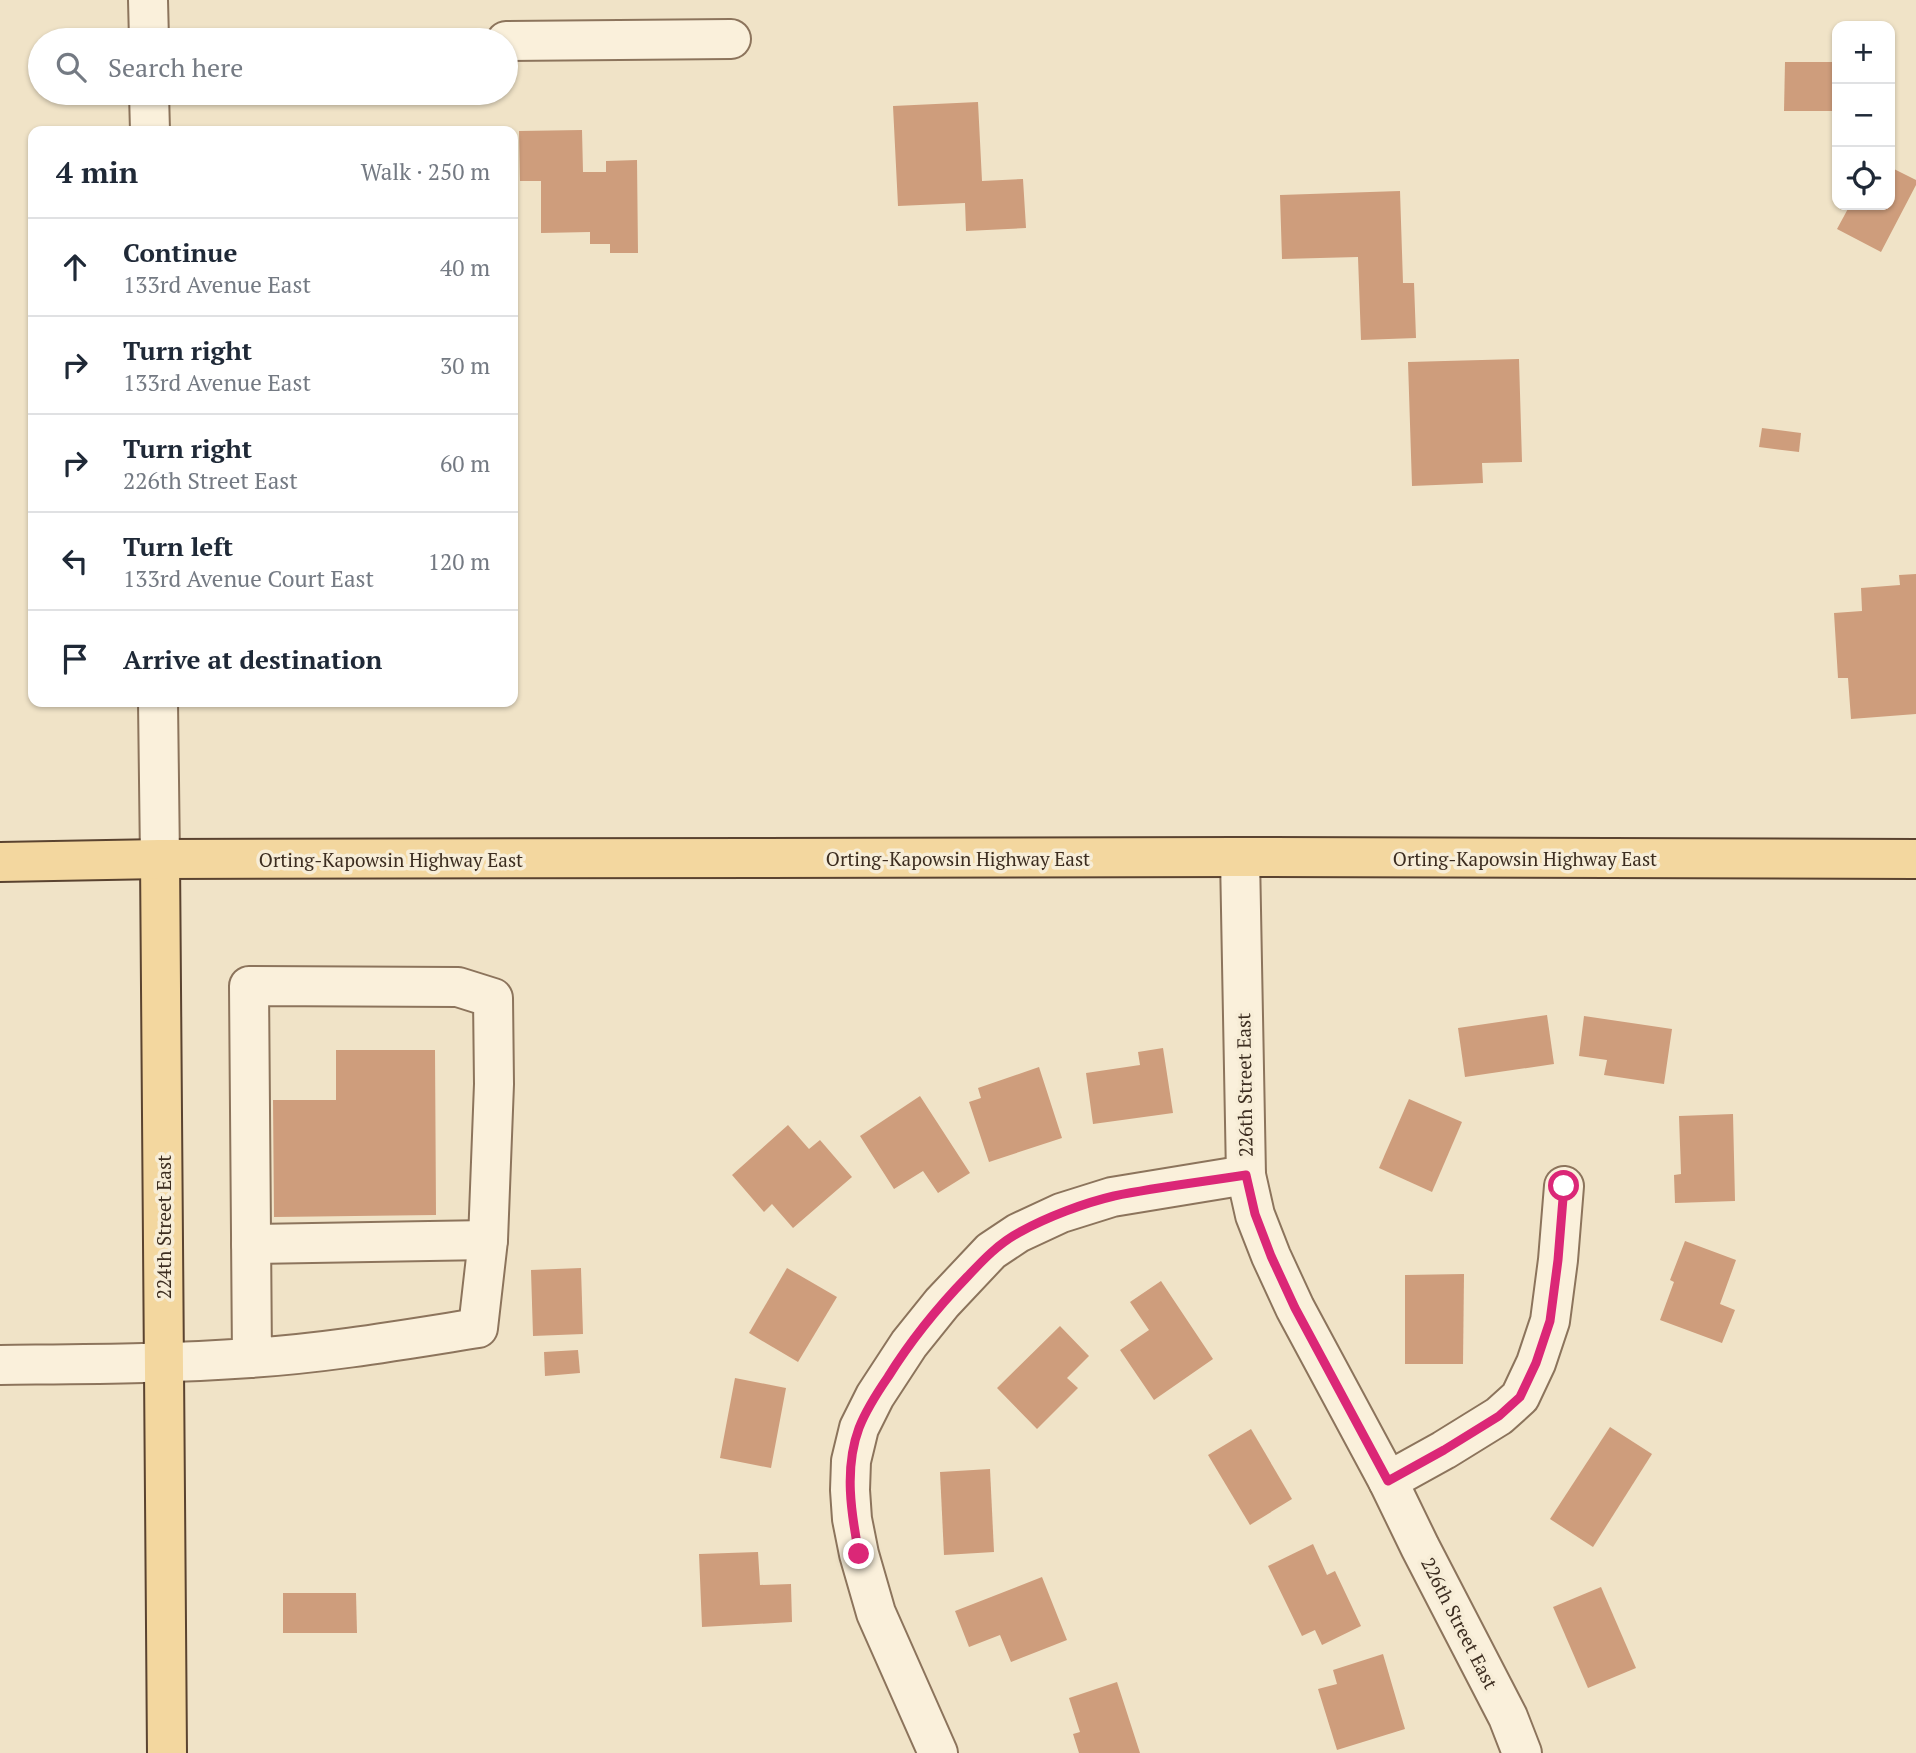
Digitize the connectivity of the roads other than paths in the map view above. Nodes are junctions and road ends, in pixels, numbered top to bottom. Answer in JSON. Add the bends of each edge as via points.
{"nodes":[{"id":1,"x":148,"y":0,"type":"edge"},
{"id":2,"x":149,"y":28,"type":"edge"},
{"id":3,"x":731,"y":39,"type":"dead end"},
{"id":4,"x":518,"y":41,"type":"edge"},
{"id":5,"x":149,"y":105,"type":"edge"},
{"id":6,"x":150,"y":126,"type":"edge"},
{"id":7,"x":158,"y":707,"type":"edge"},
{"id":8,"x":1240,"y":857,"type":"junction"},
{"id":9,"x":160,"y":859,"type":"junction"},
{"id":10,"x":1916,"y":859,"type":"edge"},
{"id":11,"x":0,"y":862,"type":"edge"},
{"id":12,"x":1246,"y":1175,"type":"junction"},
{"id":13,"x":1564,"y":1186,"type":"dead end"},
{"id":14,"x":488,"y":1240,"type":"junction"},
{"id":15,"x":251,"y":1244,"type":"junction"},
{"id":16,"x":252,"y":1358,"type":"junction"},
{"id":17,"x":164,"y":1362,"type":"junction"},
{"id":18,"x":0,"y":1365,"type":"edge"},
{"id":19,"x":1388,"y":1481,"type":"junction"},
{"id":20,"x":167,"y":1753,"type":"edge"},
{"id":21,"x":938,"y":1753,"type":"edge"},
{"id":22,"x":1522,"y":1753,"type":"edge"}],
"edges":[{"from":1,"to":2,"type":"street"},
{"from":3,"to":4,"type":"street"},
{"from":5,"to":6,"type":"street"},
{"from":7,"to":9,"type":"street","name":"224th Street East"},
{"from":8,"to":9,"type":"main road","name":"Orting-Kapowsin Highway East"},
{"from":8,"to":10,"type":"main road","name":"Orting-Kapowsin Highway East"},
{"from":8,"to":12,"type":"street","name":"226th Street East"},
{"from":9,"to":11,"type":"main road","name":"Orting-Kapowsin Highway East"},
{"from":9,"to":17,"type":"main road","name":"224th Street East"},
{"from":12,"to":19,"type":"street","name":"226th Street East","via":[[1275,1266]]},
{"from":12,"to":21,"type":"street","via":[[1112,1197],[1018,1233],[992,1251],[942,1303],[875,1396],[859,1428],[851,1461],[852,1520],[876,1613]]},
{"from":13,"to":19,"type":"street","via":[[1550,1321],[1520,1397],[1499,1416]]},
{"from":14,"to":15,"type":"street"},
{"from":14,"to":15,"type":"street","via":[[493,998],[458,987],[249,985]]},
{"from":14,"to":16,"type":"street","via":[[478,1328]]},
{"from":15,"to":16,"type":"street"},
{"from":16,"to":17,"type":"street"},
{"from":17,"to":18,"type":"street"},
{"from":17,"to":20,"type":"main road","name":"224th Street East"},
{"from":19,"to":22,"type":"street","name":"226th Street East"}]}
